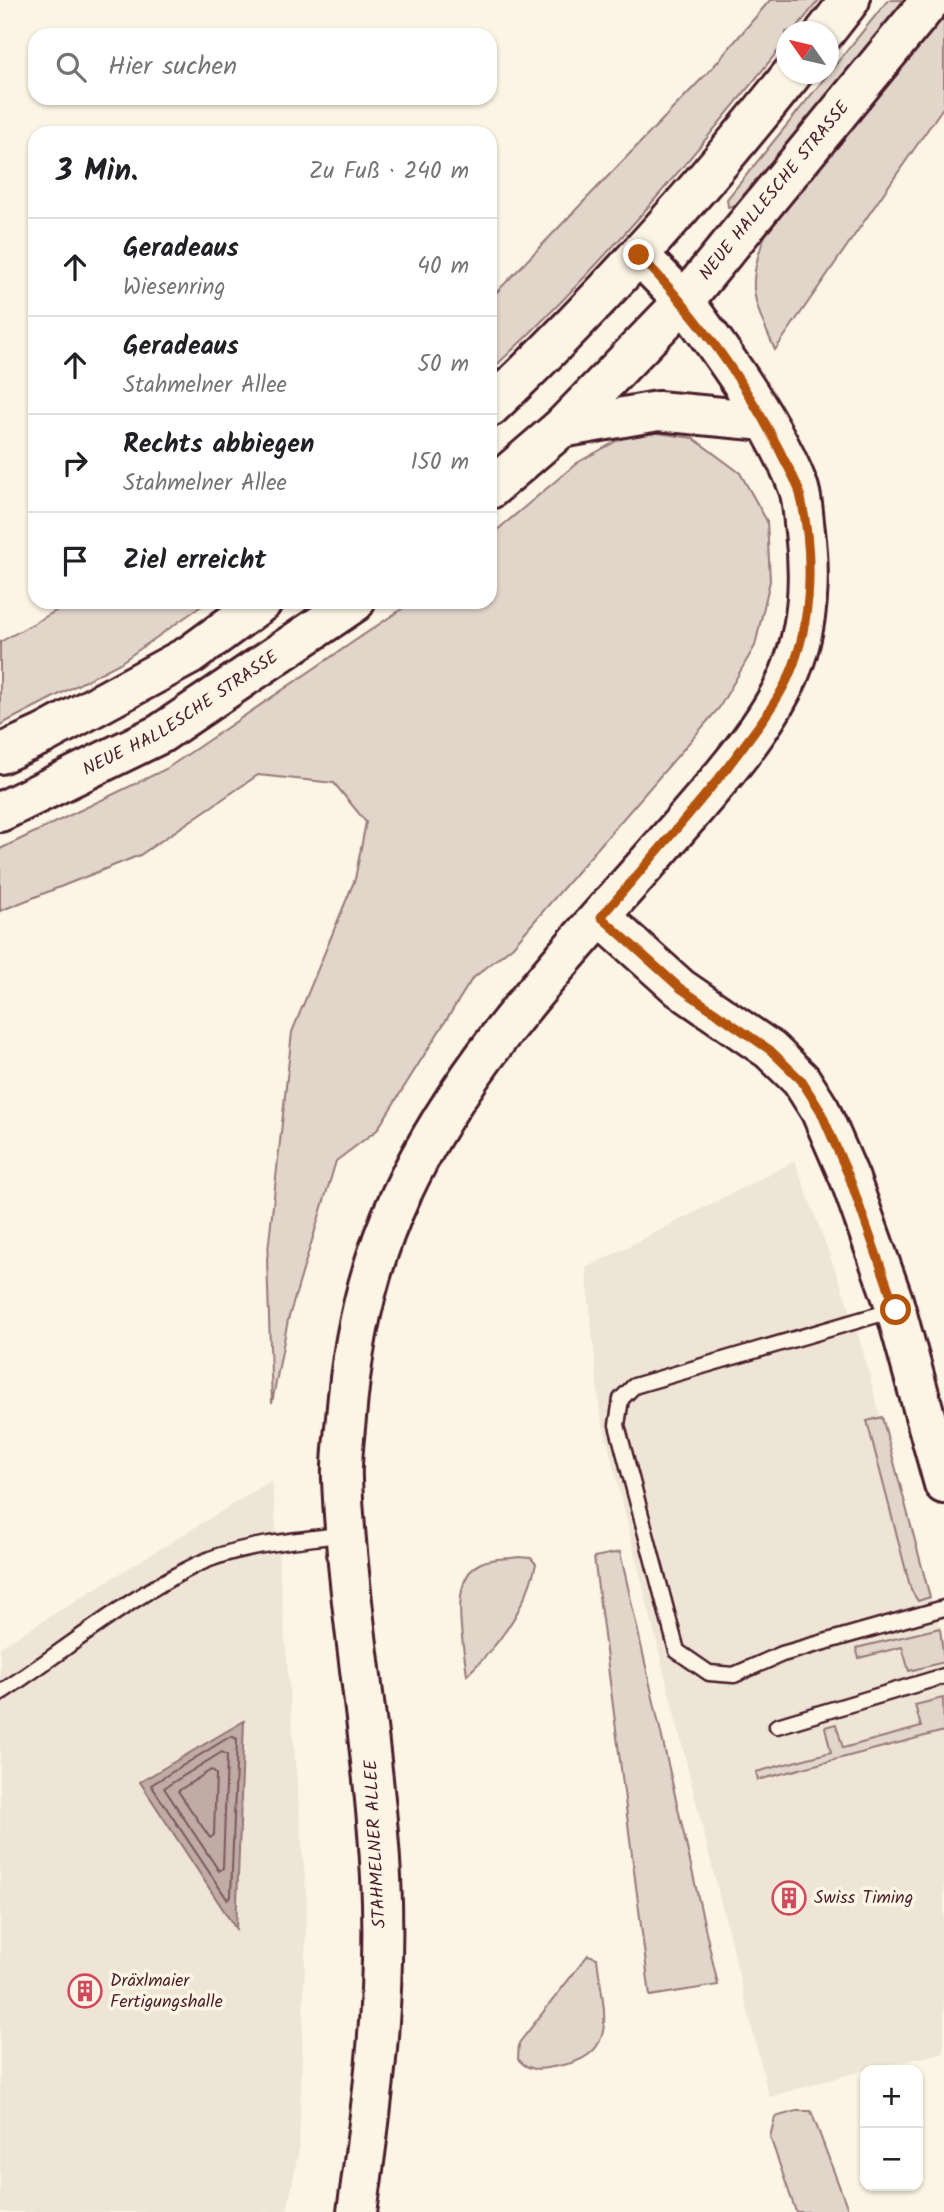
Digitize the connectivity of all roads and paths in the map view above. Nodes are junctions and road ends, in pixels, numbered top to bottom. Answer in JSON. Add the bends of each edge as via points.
{"nodes":[{"id":1,"x":850,"y":0,"type":"edge"},
{"id":2,"x":931,"y":0,"type":"edge"},
{"id":3,"x":834,"y":21,"type":"edge"},
{"id":4,"x":784,"y":84,"type":"edge"},
{"id":5,"x":639,"y":255,"type":"junction"},
{"id":6,"x":684,"y":302,"type":"junction"},
{"id":7,"x":497,"y":400,"type":"edge"},
{"id":8,"x":765,"y":421,"type":"junction"},
{"id":9,"x":561,"y":428,"type":"junction"},
{"id":10,"x":497,"y":483,"type":"edge"},
{"id":11,"x":252,"y":609,"type":"edge"},
{"id":12,"x":345,"y":609,"type":"edge"},
{"id":13,"x":0,"y":754,"type":"edge"},
{"id":14,"x":0,"y":812,"type":"edge"},
{"id":15,"x":601,"y":917,"type":"junction"},
{"id":16,"x":896,"y":1310,"type":"junction"},
{"id":17,"x":944,"y":1484,"type":"edge"},
{"id":18,"x":347,"y":1534,"type":"junction"},
{"id":19,"x":944,"y":1608,"type":"edge"},
{"id":20,"x":944,"y":1676,"type":"edge"},
{"id":21,"x":0,"y":1693,"type":"edge"},
{"id":22,"x":777,"y":1726,"type":"dead end"},
{"id":23,"x":357,"y":2212,"type":"edge"}],
"edges":[{"from":1,"to":3,"type":"street"},
{"from":2,"to":6,"type":"street","name":"NEUE HALLESCHE STRASSE"},
{"from":4,"to":5,"type":"street"},
{"from":5,"to":6,"type":"street"},
{"from":5,"to":7,"type":"street"},
{"from":6,"to":8,"type":"street"},
{"from":6,"to":9,"type":"street","name":"NEUE HALLESCHE STRASSE"},
{"from":8,"to":9,"type":"street","via":[[658,411]]},
{"from":8,"to":15,"type":"street","via":[[800,492],[809,567],[807,617],[789,675],[756,730]]},
{"from":9,"to":10,"type":"street","name":"NEUE HALLESCHE STRASSE"},
{"from":11,"to":13,"type":"street","via":[[190,655]]},
{"from":12,"to":14,"type":"street","name":"NEUE HALLESCHE STRASSE","via":[[160,734]]},
{"from":15,"to":16,"type":"street","via":[[680,988],[770,1050],[801,1080],[820,1110],[850,1179]]},
{"from":15,"to":18,"type":"street","name":"STAHMELNER ALLEE","via":[[511,1020],[452,1104],[400,1195],[366,1289],[350,1360],[341,1476]]},
{"from":16,"to":17,"type":"street"},
{"from":16,"to":19,"type":"lane","via":[[634,1386],[621,1399],[617,1425],[677,1651],[688,1662],[709,1672],[734,1675],[782,1654]]},
{"from":18,"to":21,"type":"lane","via":[[250,1547],[199,1563],[106,1618]]},
{"from":18,"to":23,"type":"street","name":"STAHMELNER ALLEE","via":[[382,1883],[381,1996]]},
{"from":20,"to":22,"type":"lane"}]}
